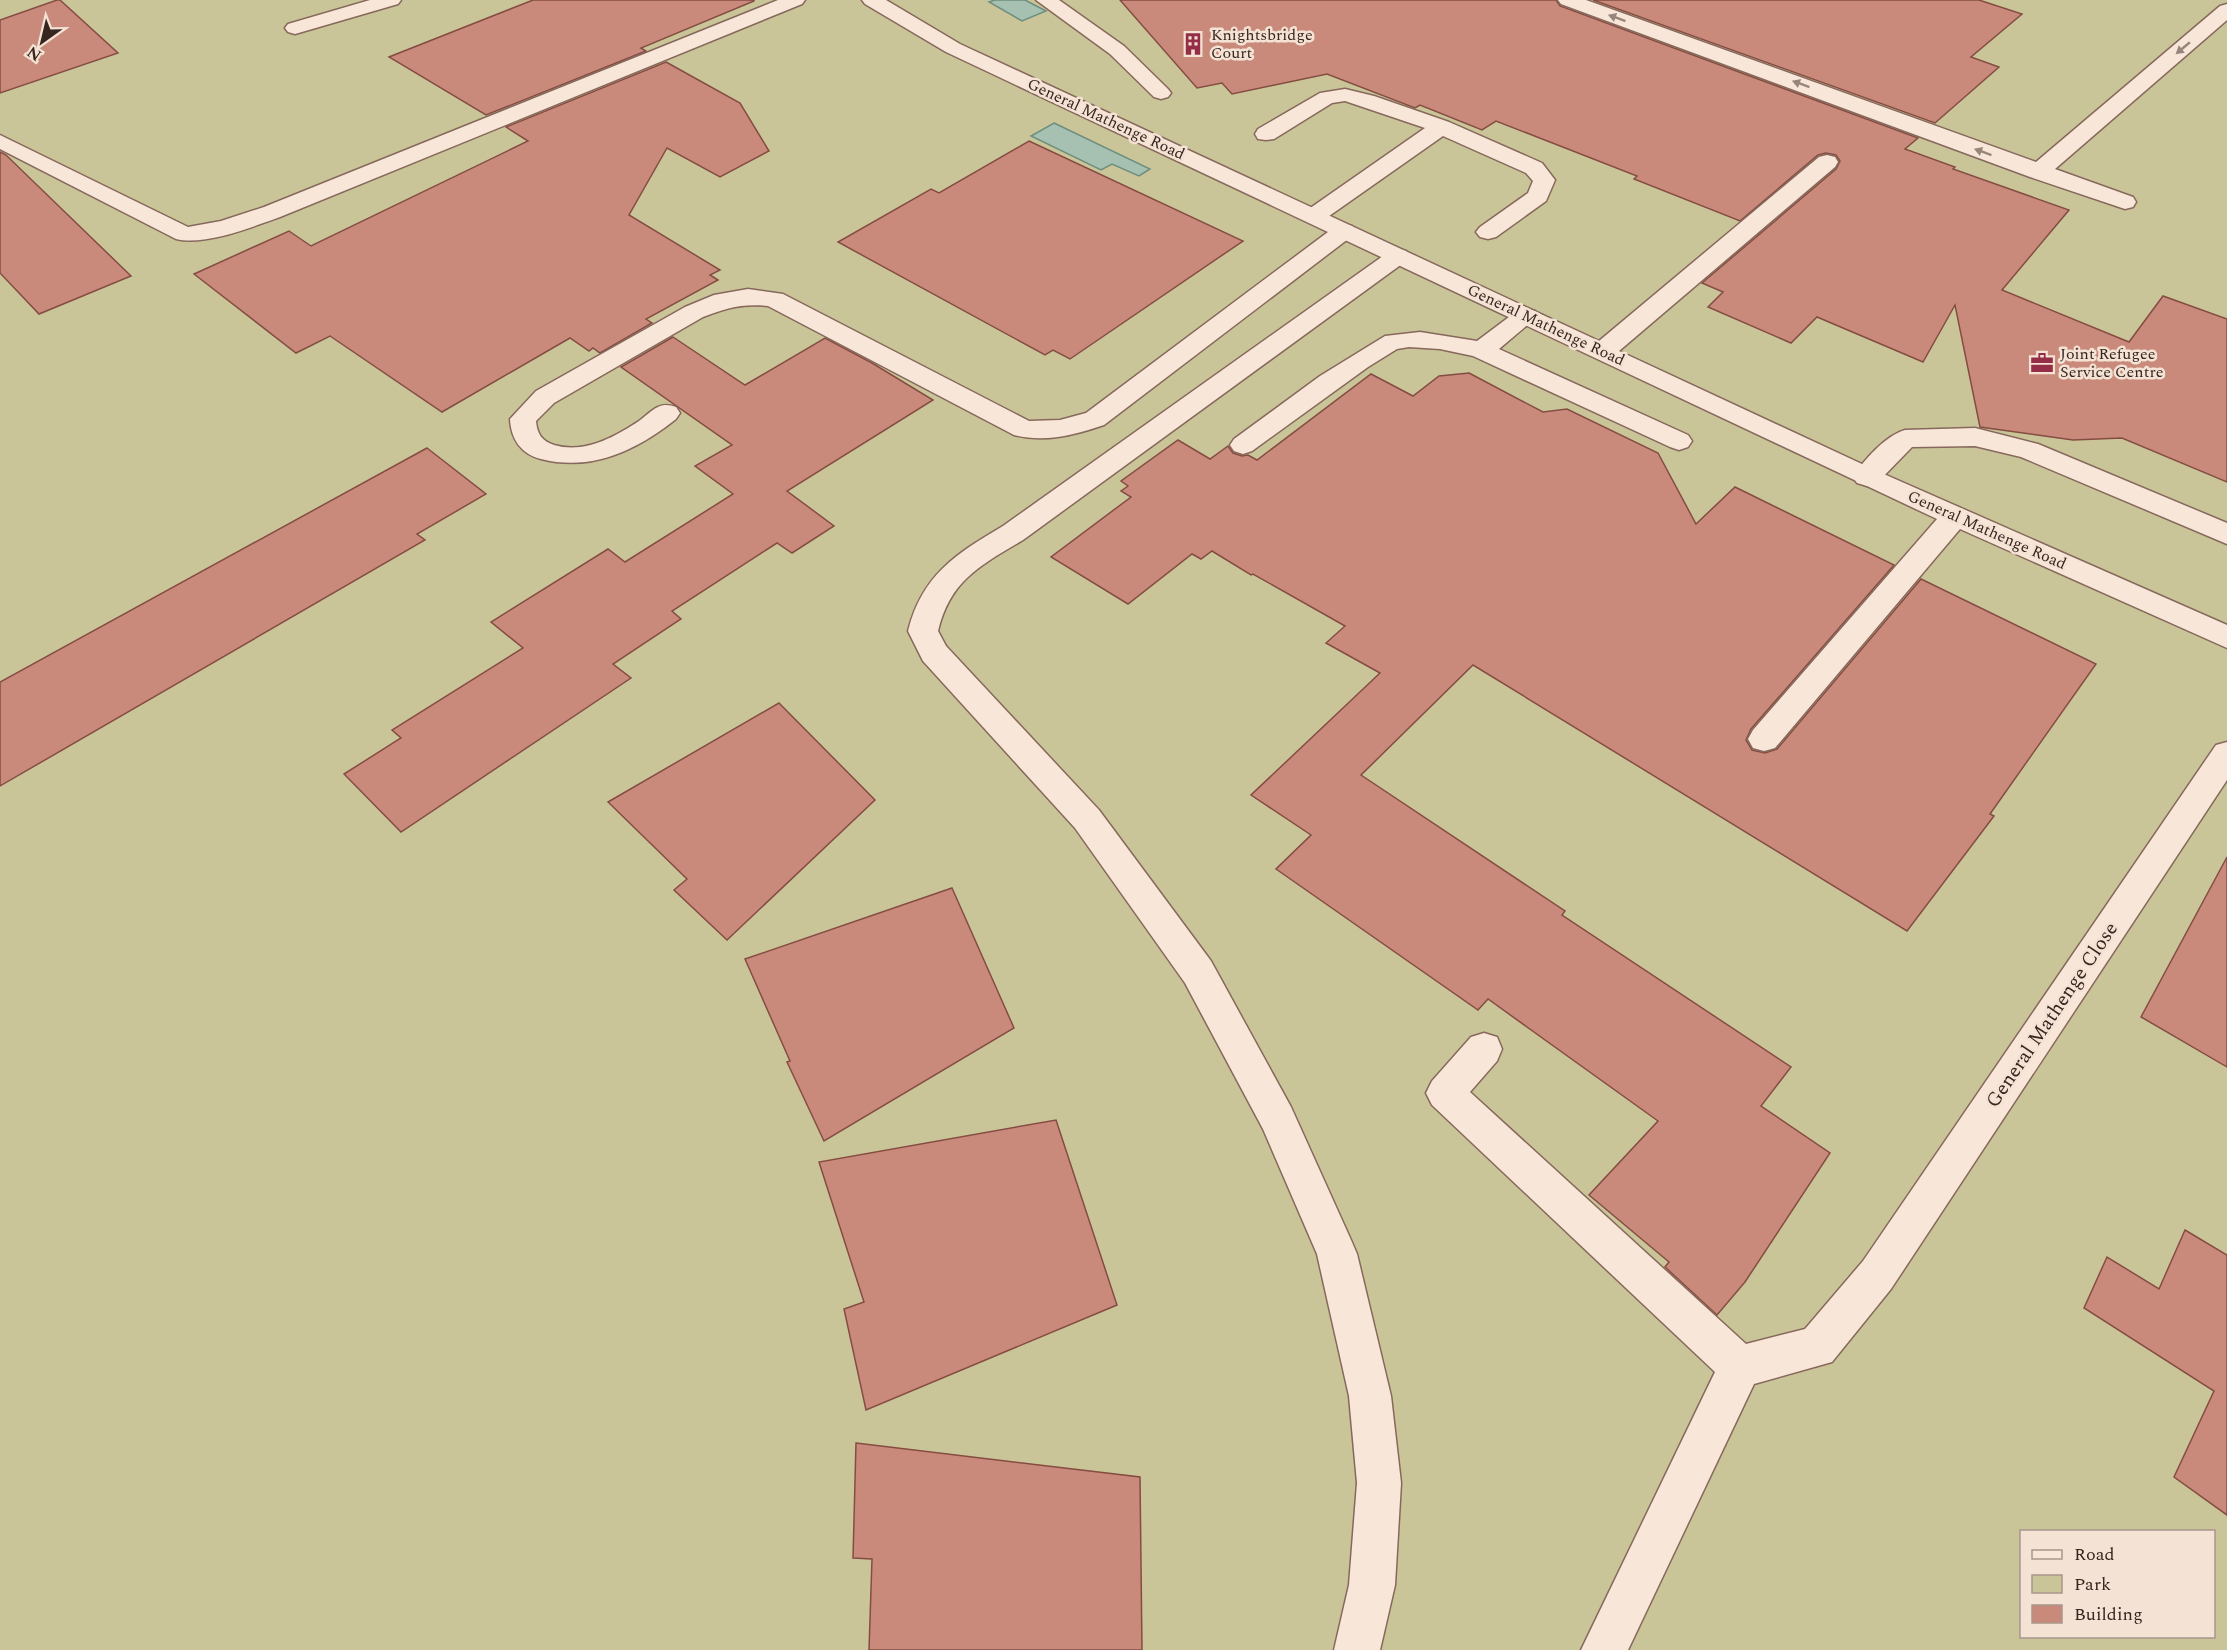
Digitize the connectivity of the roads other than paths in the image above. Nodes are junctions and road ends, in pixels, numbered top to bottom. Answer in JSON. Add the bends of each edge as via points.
{"nodes":[{"id":1,"x":391,"y":0,"type":"edge"},
{"id":2,"x":795,"y":0,"type":"edge"},
{"id":3,"x":872,"y":0,"type":"edge"},
{"id":4,"x":1046,"y":0,"type":"edge"},
{"id":5,"x":1568,"y":0,"type":"edge"},
{"id":6,"x":2227,"y":10,"type":"edge"},
{"id":7,"x":295,"y":28,"type":"dead end"},
{"id":8,"x":1161,"y":93,"type":"dead end"},
{"id":9,"x":1441,"y":127,"type":"junction"},
{"id":10,"x":1266,"y":134,"type":"dead end"},
{"id":11,"x":0,"y":141,"type":"edge"},
{"id":12,"x":1827,"y":162,"type":"dead end"},
{"id":13,"x":2038,"y":172,"type":"junction"},
{"id":14,"x":2125,"y":202,"type":"dead end"},
{"id":15,"x":1314,"y":216,"type":"junction"},
{"id":16,"x":1344,"y":231,"type":"junction"},
{"id":17,"x":1488,"y":232,"type":"dead end"},
{"id":18,"x":1398,"y":256,"type":"junction"},
{"id":19,"x":1526,"y":316,"type":"junction"},
{"id":20,"x":1481,"y":350,"type":"junction"},
{"id":21,"x":1602,"y":352,"type":"junction"},
{"id":22,"x":667,"y":413,"type":"dead end"},
{"id":23,"x":1679,"y":441,"type":"dead end"},
{"id":24,"x":1243,"y":445,"type":"dead end"},
{"id":25,"x":1867,"y":477,"type":"junction"},
{"id":26,"x":1955,"y":517,"type":"junction"},
{"id":27,"x":2227,"y":534,"type":"edge"},
{"id":28,"x":2227,"y":637,"type":"edge"},
{"id":29,"x":1764,"y":739,"type":"dead end"},
{"id":30,"x":2227,"y":755,"type":"edge"},
{"id":31,"x":1484,"y":1049,"type":"dead end"},
{"id":32,"x":1740,"y":1366,"type":"junction"},
{"id":33,"x":1357,"y":1650,"type":"edge"},
{"id":34,"x":1604,"y":1650,"type":"edge"}],
"edges":[{"from":1,"to":7,"type":"street"},
{"from":2,"to":11,"type":"street","via":[[434,148],[215,231],[184,234]]},
{"from":3,"to":15,"type":"street","name":"General Mathenge Road","via":[[953,48]]},
{"from":4,"to":8,"type":"street","via":[[1117,50]]},
{"from":13,"to":5,"type":"street","one_way":true},
{"from":6,"to":13,"type":"street","one_way":true},
{"from":9,"to":10,"type":"street","via":[[1367,100],[1334,94]]},
{"from":9,"to":15,"type":"street"},
{"from":9,"to":17,"type":"street","via":[[1534,168],[1544,180],[1538,196]]},
{"from":12,"to":21,"type":"street"},
{"from":13,"to":14,"type":"street"},
{"from":15,"to":16,"type":"street","name":"General Mathenge Road"},
{"from":16,"to":18,"type":"street","name":"General Mathenge Road"},
{"from":16,"to":22,"type":"street","via":[[1095,419],[1076,426],[1023,429],[774,299],[748,296],[723,300],[694,312],[554,392],[523,419],[523,430],[536,448],[546,452],[557,456],[589,454],[631,437]]},
{"from":18,"to":19,"type":"street","name":"General Mathenge Road"},
{"from":18,"to":33,"type":"street","via":[[1030,522],[953,573],[930,602],[923,631],[934,652],[1087,819],[1198,972],[1278,1119],[1337,1254],[1370,1396],[1379,1483],[1372,1585]]},
{"from":19,"to":20,"type":"street"},
{"from":19,"to":21,"type":"street","name":"General Mathenge Road"},
{"from":20,"to":23,"type":"street"},
{"from":20,"to":24,"type":"street","via":[[1414,339],[1396,341],[1317,389]]},
{"from":21,"to":25,"type":"street","name":"General Mathenge Road"},
{"from":25,"to":26,"type":"street","name":"General Mathenge Road"},
{"from":25,"to":27,"type":"street","via":[[1905,439],[1975,437],[2029,450]]},
{"from":26,"to":28,"type":"street","name":"General Mathenge Road"},
{"from":26,"to":29,"type":"street"},
{"from":30,"to":32,"type":"street","name":"General Mathenge Close","via":[[1877,1275],[1817,1347]]},
{"from":31,"to":32,"type":"street","via":[[1445,1093]]},
{"from":32,"to":34,"type":"street"}]}
